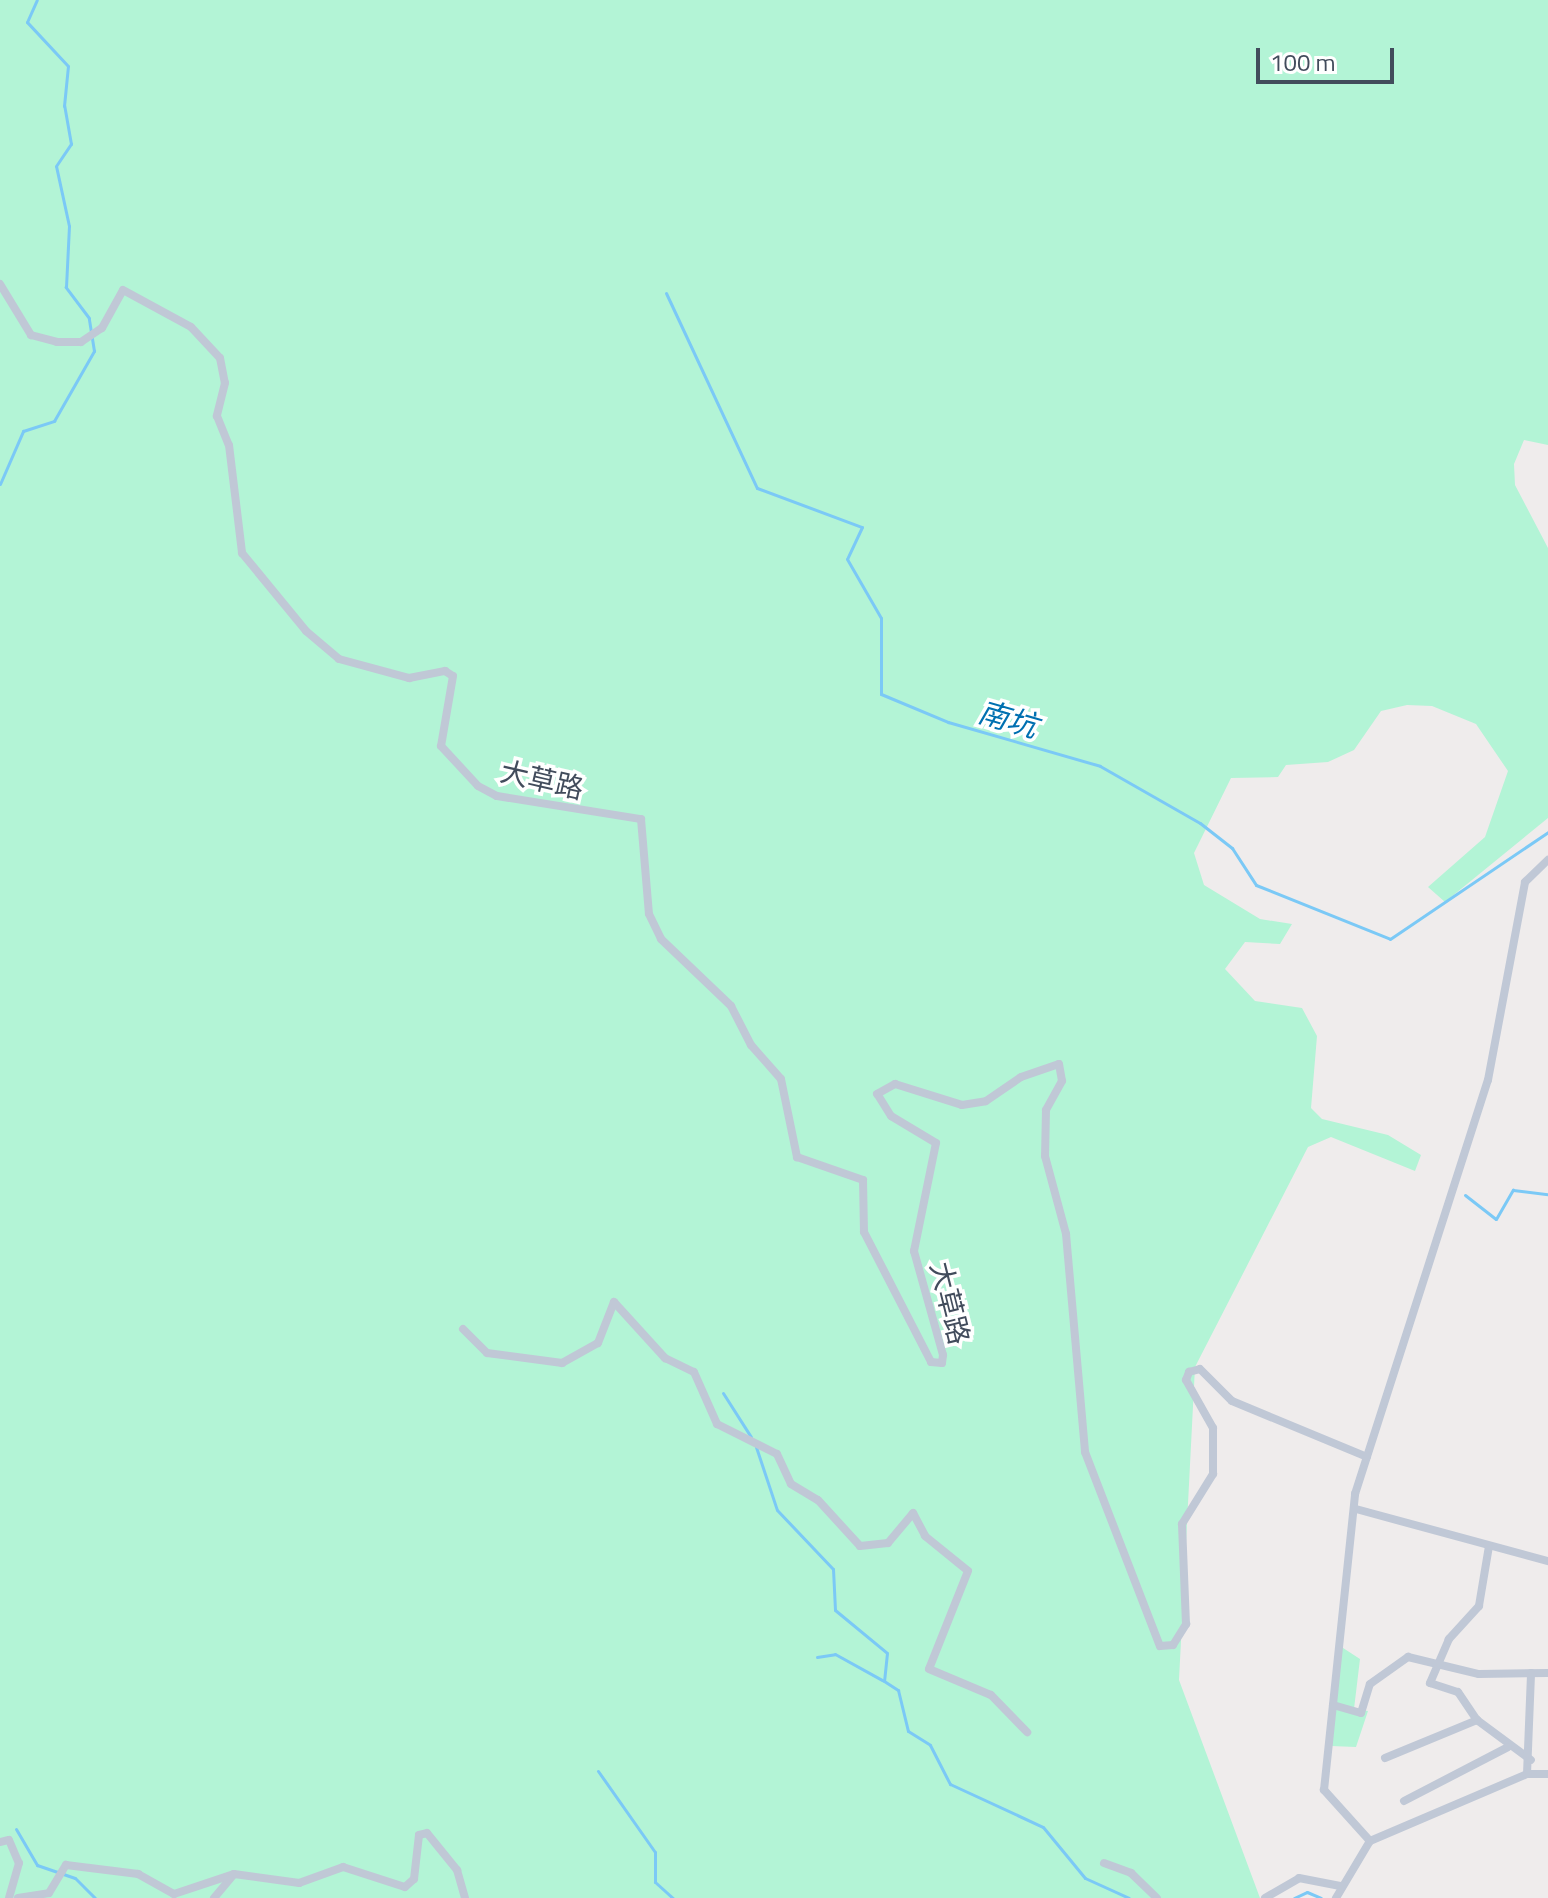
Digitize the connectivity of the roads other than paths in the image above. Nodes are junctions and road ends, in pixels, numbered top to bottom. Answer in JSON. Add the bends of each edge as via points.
{"nodes":[{"id":1,"x":0,"y":284,"type":"edge"},
{"id":2,"x":1548,"y":860,"type":"edge"},
{"id":3,"x":463,"y":1329,"type":"dead end"},
{"id":4,"x":1367,"y":1457,"type":"junction"},
{"id":5,"x":1356,"y":1509,"type":"junction"},
{"id":6,"x":1489,"y":1546,"type":"junction"},
{"id":7,"x":1548,"y":1561,"type":"edge"},
{"id":8,"x":1436,"y":1665,"type":"junction"},
{"id":9,"x":1531,"y":1673,"type":"junction"},
{"id":10,"x":1548,"y":1673,"type":"edge"},
{"id":11,"x":1333,"y":1705,"type":"junction"},
{"id":12,"x":1477,"y":1720,"type":"junction"},
{"id":13,"x":1027,"y":1732,"type":"dead end"},
{"id":14,"x":1508,"y":1747,"type":"junction"},
{"id":15,"x":1385,"y":1758,"type":"dead end"},
{"id":16,"x":1531,"y":1760,"type":"junction"},
{"id":17,"x":1527,"y":1774,"type":"junction"},
{"id":18,"x":1548,"y":1774,"type":"edge"},
{"id":19,"x":1404,"y":1801,"type":"dead end"},
{"id":20,"x":1370,"y":1841,"type":"junction"},
{"id":21,"x":0,"y":1842,"type":"edge"},
{"id":22,"x":1104,"y":1863,"type":"dead end"},
{"id":23,"x":234,"y":1874,"type":"junction"},
{"id":24,"x":1340,"y":1886,"type":"junction"},
{"id":25,"x":9,"y":1898,"type":"edge"},
{"id":26,"x":18,"y":1898,"type":"edge"},
{"id":27,"x":214,"y":1898,"type":"edge"},
{"id":28,"x":465,"y":1898,"type":"edge"},
{"id":29,"x":1157,"y":1898,"type":"edge"},
{"id":30,"x":1265,"y":1898,"type":"edge"},
{"id":31,"x":1336,"y":1898,"type":"edge"}],
"edges":[{"from":1,"to":4,"type":"street","name":"大草路","via":[[31,335],[57,342],[96,332],[123,290],[191,327],[220,358],[225,383],[217,416],[229,445],[242,553],[323,649],[394,675],[453,676],[441,746],[497,796],[641,819],[648,905],[661,939],[731,1006],[781,1079],[797,1157],[863,1180],[864,1232],[931,1362],[942,1363],[942,1347],[914,1251],[936,1143],[891,1116],[877,1094],[895,1084],[962,1105],[986,1101],[1021,1077],[1059,1064],[1062,1081],[1046,1110],[1045,1156],[1066,1234],[1085,1452],[1160,1646],[1173,1645],[1186,1624],[1182,1524],[1213,1474],[1213,1428],[1189,1372],[1200,1369],[1232,1401]]},
{"from":2,"to":4,"type":"street","via":[[1525,882],[1488,1080]]},
{"from":3,"to":13,"type":"street","via":[[487,1353],[562,1363],[598,1343],[614,1302],[665,1358],[694,1372],[717,1424],[777,1454],[791,1484],[818,1500],[860,1546],[888,1543],[913,1513],[925,1536],[964,1564],[945,1642],[929,1669],[991,1695]]},
{"from":4,"to":5,"type":"street"},
{"from":5,"to":6,"type":"street"},
{"from":5,"to":11,"type":"street"},
{"from":6,"to":7,"type":"street"},
{"from":6,"to":8,"type":"street","via":[[1479,1606]]},
{"from":8,"to":9,"type":"street"},
{"from":8,"to":11,"type":"street","via":[[1408,1657],[1370,1684],[1361,1713]]},
{"from":8,"to":12,"type":"street","via":[[1430,1683],[1458,1692]]},
{"from":9,"to":10,"type":"street"},
{"from":9,"to":16,"type":"street"},
{"from":11,"to":20,"type":"street","via":[[1324,1790]]},
{"from":12,"to":14,"type":"street"},
{"from":12,"to":15,"type":"street"},
{"from":14,"to":16,"type":"street"},
{"from":14,"to":19,"type":"street"},
{"from":16,"to":17,"type":"street"},
{"from":17,"to":18,"type":"street"},
{"from":17,"to":20,"type":"street"},
{"from":20,"to":24,"type":"street"},
{"from":21,"to":25,"type":"street","via":[[9,1840],[19,1863]]},
{"from":22,"to":29,"type":"street","via":[[1131,1873]]},
{"from":23,"to":26,"type":"street","via":[[174,1894],[138,1874],[77,1865],[59,1877],[49,1893]]},
{"from":23,"to":27,"type":"street"},
{"from":23,"to":28,"type":"street","via":[[299,1883],[343,1867],[405,1887],[414,1879],[419,1835],[427,1833],[457,1870]]},
{"from":24,"to":30,"type":"street","via":[[1299,1878]]},
{"from":24,"to":31,"type":"street"}]}
